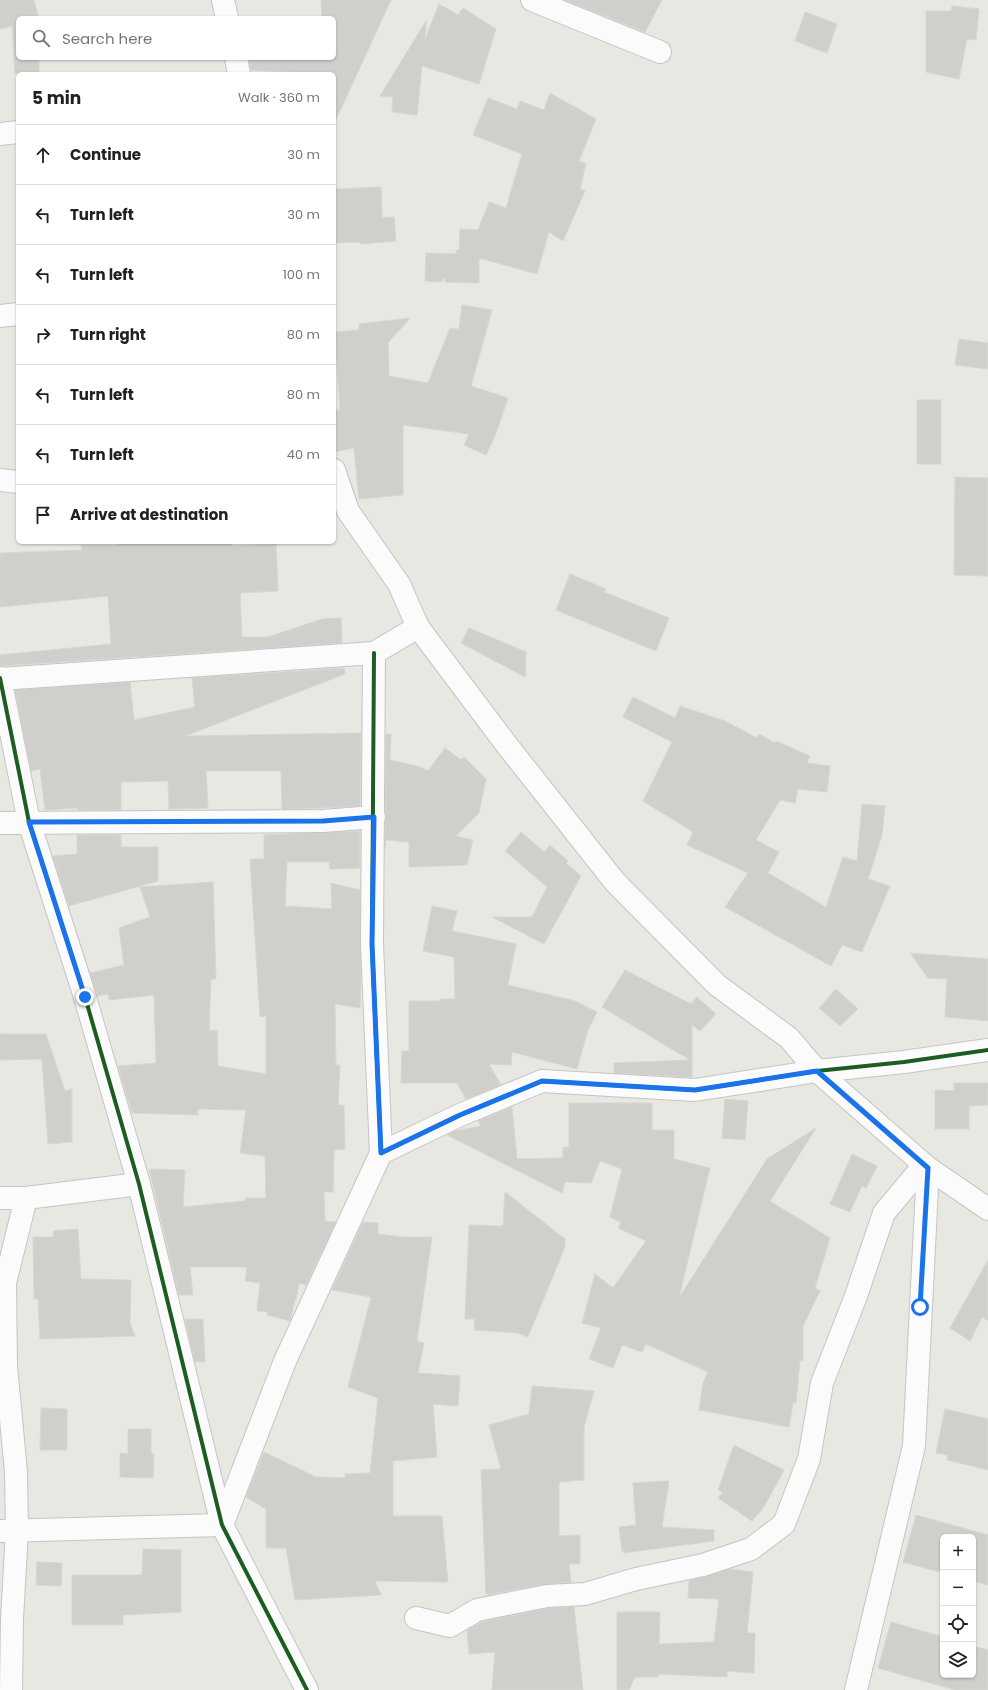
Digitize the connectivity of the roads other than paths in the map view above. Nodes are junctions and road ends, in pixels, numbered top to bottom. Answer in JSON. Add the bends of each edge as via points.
{"nodes":[{"id":1,"x":223,"y":0,"type":"edge"},
{"id":2,"x":532,"y":0,"type":"edge"},
{"id":3,"x":227,"y":16,"type":"edge"},
{"id":4,"x":660,"y":52,"type":"dead end"},
{"id":5,"x":236,"y":60,"type":"edge"},
{"id":6,"x":239,"y":72,"type":"edge"},
{"id":7,"x":16,"y":132,"type":"edge"},
{"id":8,"x":0,"y":134,"type":"edge"},
{"id":9,"x":16,"y":314,"type":"edge"},
{"id":10,"x":0,"y":316,"type":"edge"},
{"id":11,"x":336,"y":476,"type":"edge"},
{"id":12,"x":0,"y":480,"type":"edge"},
{"id":13,"x":16,"y":482,"type":"edge"},
{"id":14,"x":418,"y":627,"type":"junction"},
{"id":15,"x":374,"y":653,"type":"junction"},
{"id":16,"x":0,"y":679,"type":"edge"},
{"id":17,"x":374,"y":817,"type":"junction"},
{"id":18,"x":29,"y":822,"type":"junction"},
{"id":19,"x":0,"y":823,"type":"edge"},
{"id":20,"x":988,"y":1050,"type":"edge"},
{"id":21,"x":817,"y":1071,"type":"junction"},
{"id":22,"x":381,"y":1153,"type":"junction"},
{"id":23,"x":926,"y":1167,"type":"junction"},
{"id":24,"x":139,"y":1184,"type":"junction"},
{"id":25,"x":0,"y":1198,"type":"edge"},
{"id":26,"x":26,"y":1198,"type":"junction"},
{"id":27,"x":988,"y":1209,"type":"edge"},
{"id":28,"x":222,"y":1525,"type":"junction"},
{"id":29,"x":9,"y":1531,"type":"edge"},
{"id":30,"x":416,"y":1618,"type":"dead end"},
{"id":31,"x":11,"y":1690,"type":"edge"},
{"id":32,"x":307,"y":1690,"type":"edge"},
{"id":33,"x":856,"y":1690,"type":"edge"}],
"edges":[{"from":1,"to":3,"type":"street"},
{"from":2,"to":4,"type":"street"},
{"from":5,"to":6,"type":"street"},
{"from":7,"to":8,"type":"street"},
{"from":9,"to":10,"type":"street"},
{"from":11,"to":14,"type":"street","via":[[348,511],[399,584]]},
{"from":12,"to":13,"type":"street"},
{"from":14,"to":15,"type":"street"},
{"from":14,"to":21,"type":"street","via":[[615,882],[717,985],[789,1038]]},
{"from":15,"to":16,"type":"street"},
{"from":15,"to":17,"type":"street"},
{"from":16,"to":18,"type":"street"},
{"from":17,"to":18,"type":"street","via":[[323,821]]},
{"from":17,"to":22,"type":"street","via":[[372,944]]},
{"from":18,"to":19,"type":"street"},
{"from":18,"to":24,"type":"street","via":[[85,997]]},
{"from":20,"to":21,"type":"street"},
{"from":21,"to":22,"type":"street","via":[[695,1090],[542,1081],[460,1115]]},
{"from":21,"to":23,"type":"street"},
{"from":22,"to":28,"type":"street","via":[[285,1362]]},
{"from":23,"to":27,"type":"street"},
{"from":23,"to":30,"type":"street","via":[[884,1213],[856,1296],[822,1383],[808,1459],[784,1524],[751,1549],[703,1565],[586,1594],[547,1596],[477,1610],[450,1626]]},
{"from":23,"to":33,"type":"street","via":[[914,1446]]},
{"from":24,"to":26,"type":"street"},
{"from":24,"to":28,"type":"street"},
{"from":25,"to":26,"type":"street"},
{"from":26,"to":29,"type":"street","via":[[5,1283],[6,1366],[16,1472]]},
{"from":28,"to":29,"type":"street"},
{"from":28,"to":32,"type":"street"},
{"from":29,"to":31,"type":"street"}]}
